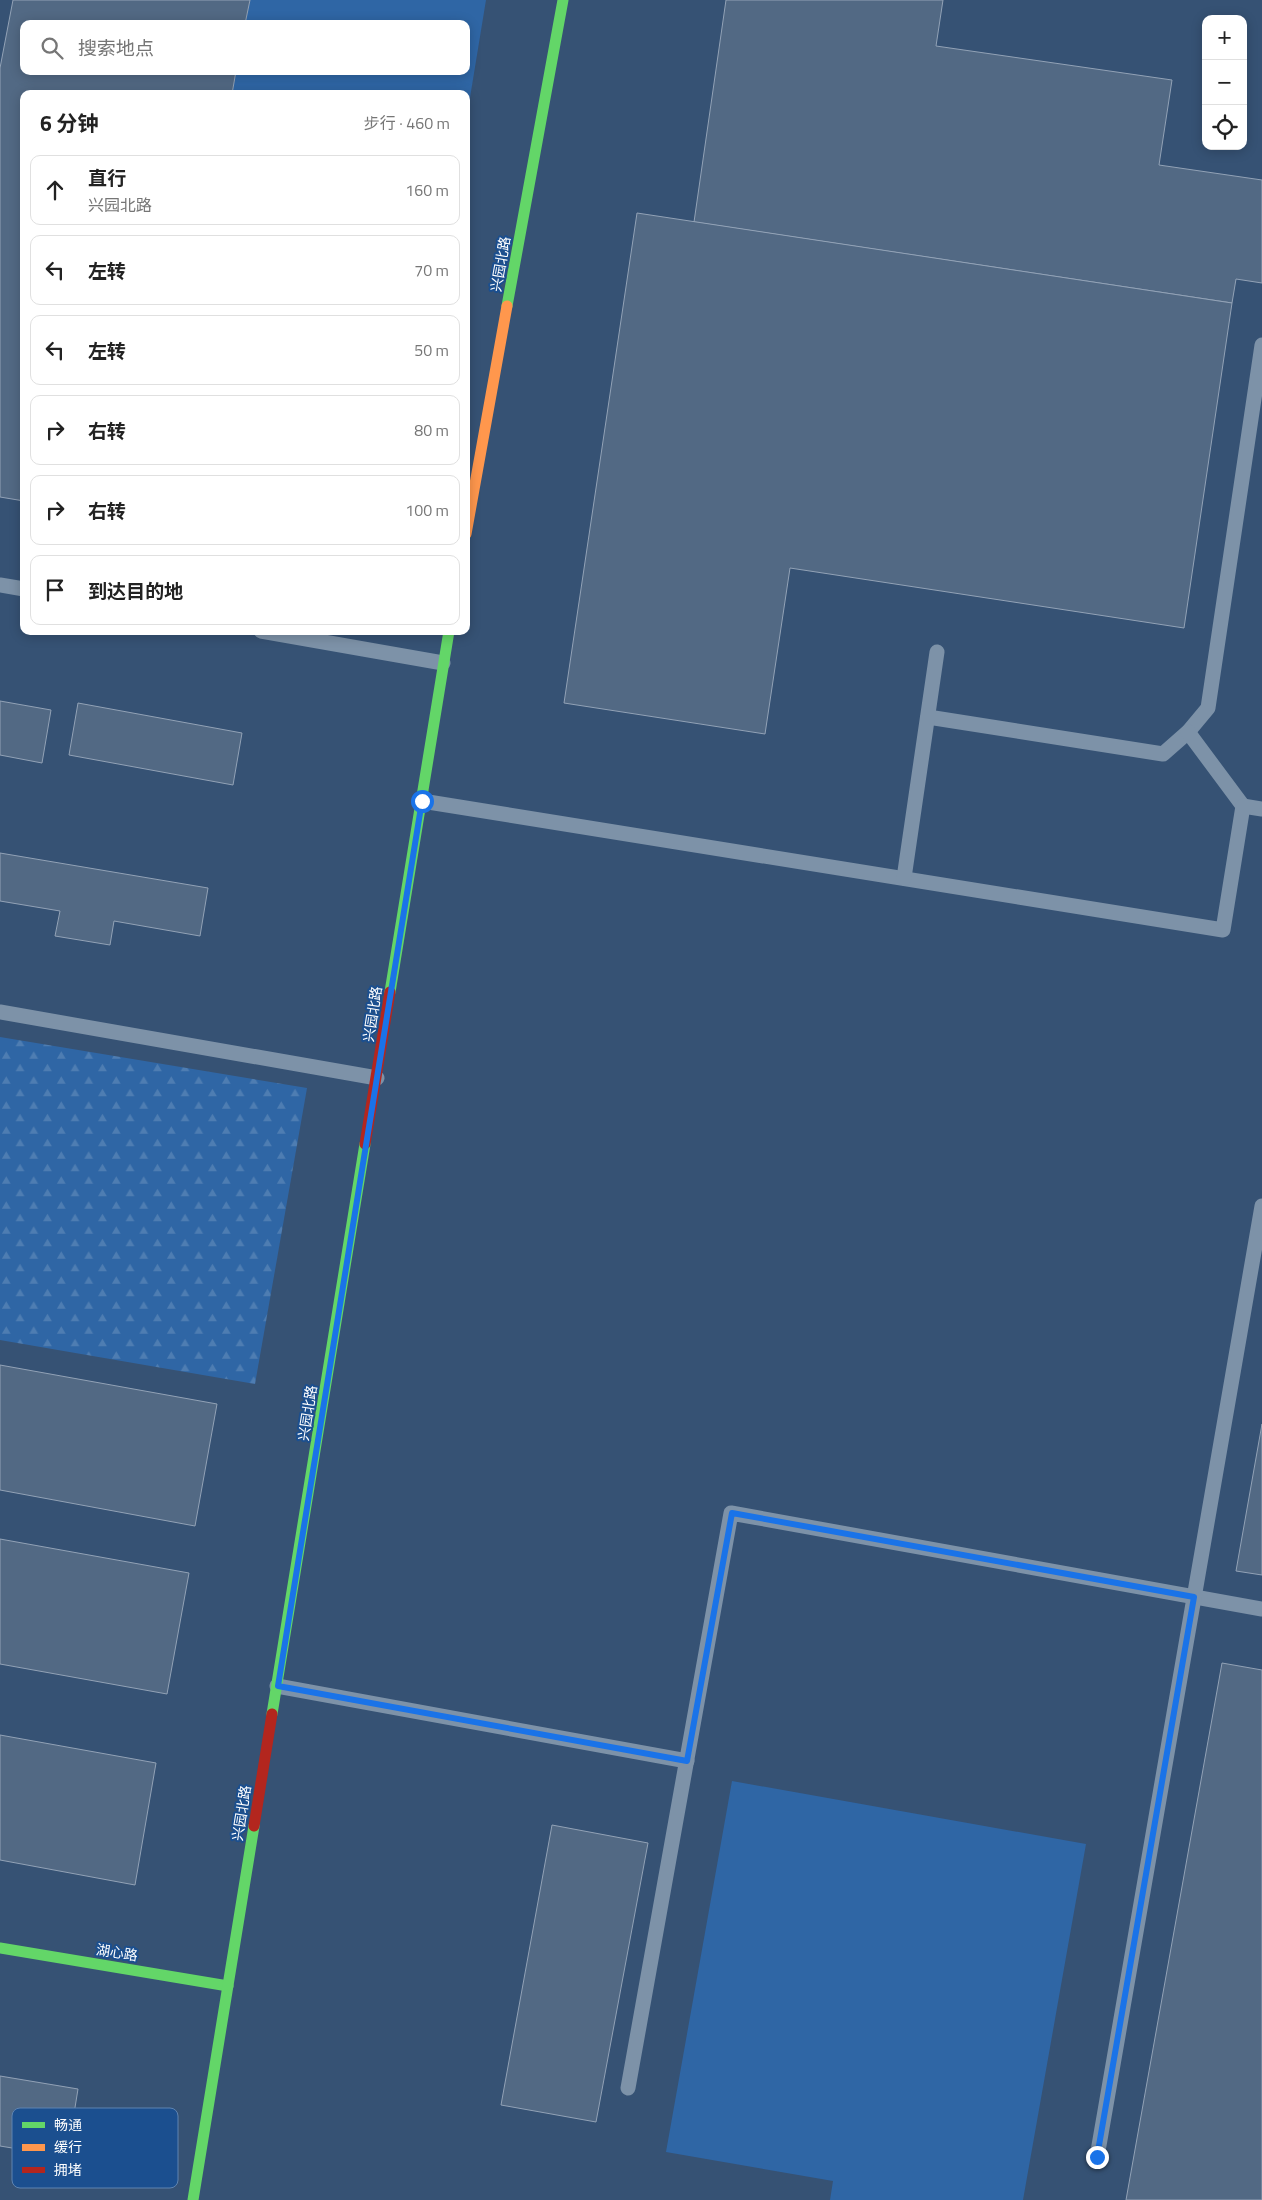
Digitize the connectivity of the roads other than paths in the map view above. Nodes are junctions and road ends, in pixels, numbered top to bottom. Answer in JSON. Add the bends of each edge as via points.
{"nodes":[{"id":1,"x":563,"y":0,"type":"edge"},
{"id":2,"x":1262,"y":345,"type":"edge"},
{"id":3,"x":470,"y":512,"type":"edge"},
{"id":4,"x":0,"y":585,"type":"edge"},
{"id":5,"x":20,"y":588,"type":"edge"},
{"id":6,"x":282,"y":635,"type":"edge"},
{"id":7,"x":448,"y":635,"type":"edge"},
{"id":8,"x":937,"y":652,"type":"dead end"},
{"id":9,"x":443,"y":664,"type":"junction"},
{"id":10,"x":928,"y":717,"type":"junction"},
{"id":11,"x":1188,"y":732,"type":"junction"},
{"id":12,"x":422,"y":801,"type":"junction"},
{"id":13,"x":1243,"y":806,"type":"junction"},
{"id":14,"x":1262,"y":809,"type":"edge"},
{"id":15,"x":904,"y":878,"type":"junction"},
{"id":16,"x":0,"y":1012,"type":"edge"},
{"id":17,"x":376,"y":1078,"type":"junction"},
{"id":18,"x":1262,"y":1206,"type":"edge"},
{"id":19,"x":1194,"y":1597,"type":"junction"},
{"id":20,"x":1262,"y":1609,"type":"edge"},
{"id":21,"x":278,"y":1686,"type":"junction"},
{"id":22,"x":687,"y":1761,"type":"junction"},
{"id":23,"x":0,"y":1948,"type":"edge"},
{"id":24,"x":228,"y":1986,"type":"junction"},
{"id":25,"x":628,"y":2088,"type":"dead end"},
{"id":26,"x":1097,"y":2157,"type":"dead end"},
{"id":27,"x":193,"y":2200,"type":"edge"}],
"edges":[{"from":1,"to":3,"type":"main road","name":"兴园北路"},
{"from":2,"to":11,"type":"lane","via":[[1208,708]]},
{"from":4,"to":5,"type":"lane"},
{"from":6,"to":9,"type":"lane"},
{"from":7,"to":9,"type":"main road","name":"兴园北路"},
{"from":8,"to":10,"type":"lane"},
{"from":9,"to":12,"type":"main road","name":"兴园北路"},
{"from":10,"to":11,"type":"lane","via":[[1163,754]]},
{"from":10,"to":15,"type":"lane"},
{"from":11,"to":13,"type":"lane"},
{"from":12,"to":15,"type":"lane"},
{"from":12,"to":17,"type":"main road","name":"兴园北路"},
{"from":13,"to":14,"type":"lane"},
{"from":13,"to":15,"type":"lane","via":[[1223,930]]},
{"from":16,"to":17,"type":"lane"},
{"from":17,"to":21,"type":"main road","name":"兴园北路"},
{"from":18,"to":19,"type":"lane"},
{"from":19,"to":20,"type":"lane"},
{"from":19,"to":22,"type":"lane","via":[[732,1513]]},
{"from":19,"to":26,"type":"lane"},
{"from":21,"to":22,"type":"lane"},
{"from":21,"to":24,"type":"main road","name":"兴园北路"},
{"from":22,"to":25,"type":"lane"},
{"from":23,"to":24,"type":"main road","name":"湖心路"},
{"from":24,"to":27,"type":"main road","name":"兴园北路"}]}
